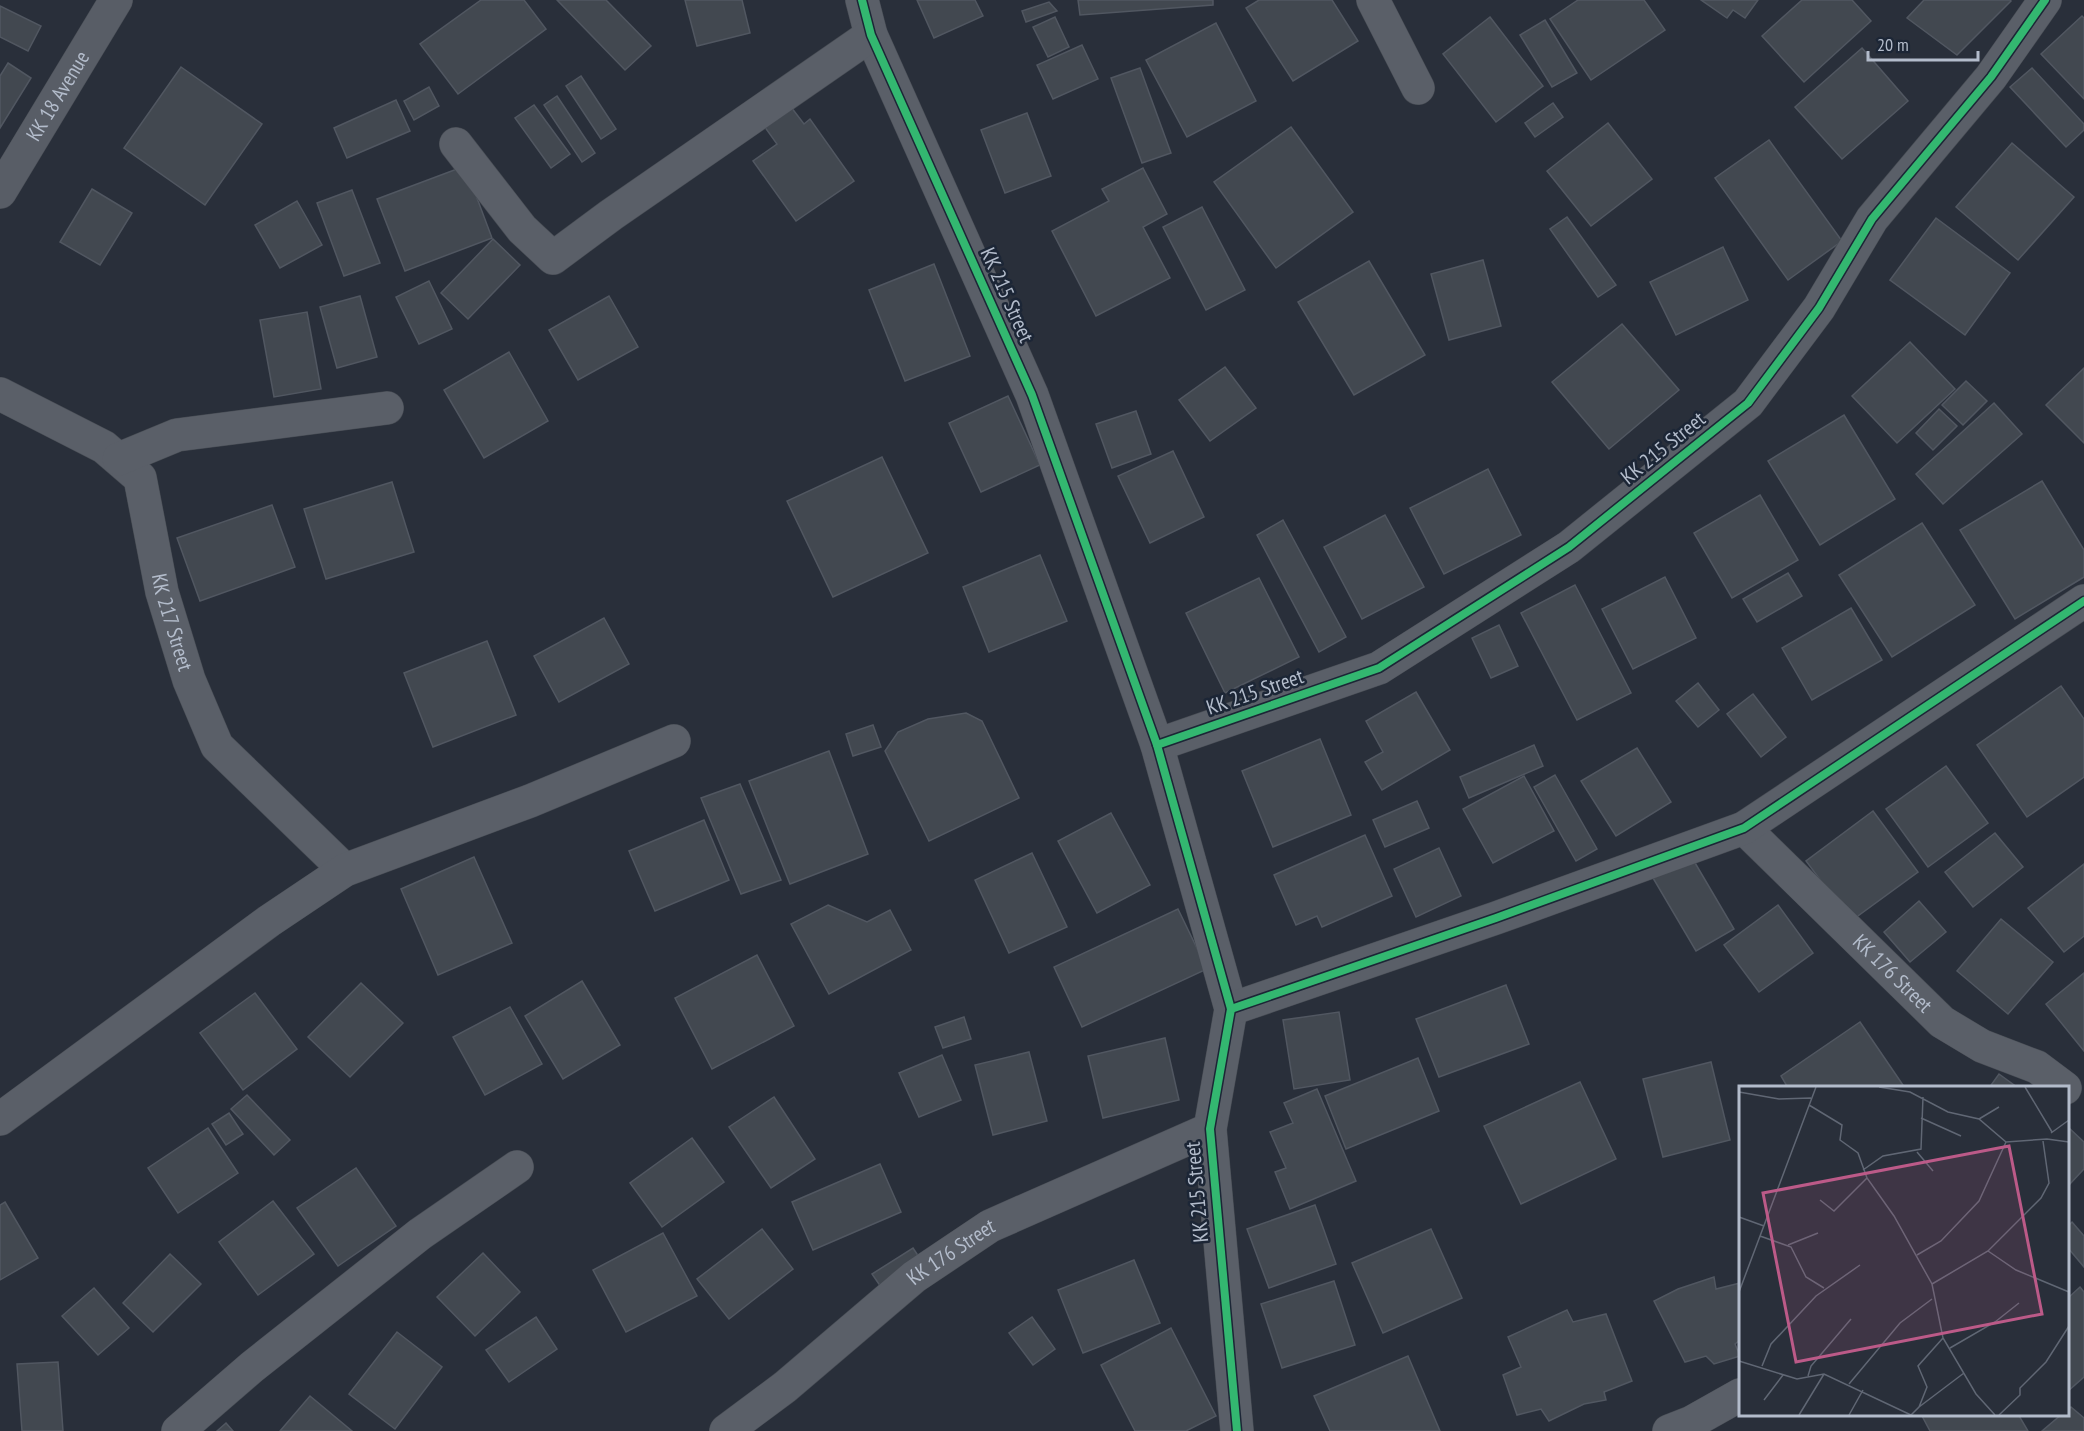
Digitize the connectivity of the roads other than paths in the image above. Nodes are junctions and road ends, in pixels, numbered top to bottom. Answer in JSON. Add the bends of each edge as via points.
{"nodes":[{"id":1,"x":116,"y":0,"type":"edge"},
{"id":2,"x":862,"y":0,"type":"edge"},
{"id":3,"x":1373,"y":0,"type":"edge"},
{"id":4,"x":2045,"y":0,"type":"edge"},
{"id":5,"x":871,"y":35,"type":"junction"},
{"id":6,"x":1418,"y":88,"type":"dead end"},
{"id":7,"x":456,"y":144,"type":"dead end"},
{"id":8,"x":0,"y":192,"type":"edge"},
{"id":9,"x":0,"y":394,"type":"edge"},
{"id":10,"x":387,"y":408,"type":"dead end"},
{"id":11,"x":118,"y":459,"type":"junction"},
{"id":12,"x":2084,"y":601,"type":"edge"},
{"id":13,"x":674,"y":741,"type":"dead end"},
{"id":14,"x":1157,"y":745,"type":"junction"},
{"id":15,"x":1744,"y":828,"type":"junction"},
{"id":16,"x":345,"y":870,"type":"junction"},
{"id":17,"x":1231,"y":1009,"type":"junction"},
{"id":18,"x":2063,"y":1086,"type":"edge"},
{"id":19,"x":2069,"y":1090,"type":"edge"},
{"id":20,"x":2084,"y":1102,"type":"edge"},
{"id":21,"x":0,"y":1119,"type":"edge"},
{"id":22,"x":1210,"y":1129,"type":"junction"},
{"id":23,"x":517,"y":1167,"type":"dead end"},
{"id":24,"x":1739,"y":1396,"type":"edge"},
{"id":25,"x":178,"y":1431,"type":"edge"},
{"id":26,"x":726,"y":1431,"type":"edge"},
{"id":27,"x":1237,"y":1431,"type":"edge"},
{"id":28,"x":1669,"y":1431,"type":"edge"}],
"edges":[{"from":1,"to":8,"type":"main road","name":"KK 18 Avenue"},
{"from":2,"to":5,"type":"street","name":"KK 215 Street"},
{"from":3,"to":6,"type":"street"},
{"from":4,"to":14,"type":"street","name":"KK 215 Street","via":[[1991,77],[1872,219],[1819,308],[1748,403],[1569,547],[1379,668]]},
{"from":5,"to":7,"type":"street","via":[[553,258],[522,229]]},
{"from":5,"to":14,"type":"street","name":"KK 215 Street","via":[[1032,395]]},
{"from":9,"to":11,"type":"street","name":"KK 217 Street","via":[[104,447]]},
{"from":10,"to":11,"type":"street","via":[[177,435]]},
{"from":11,"to":16,"type":"street","name":"KK 217 Street","via":[[140,478],[162,592],[189,680],[217,747]]},
{"from":12,"to":15,"type":"street"},
{"from":13,"to":16,"type":"street","via":[[530,801]]},
{"from":14,"to":17,"type":"street","name":"KK 215 Street"},
{"from":15,"to":17,"type":"street"},
{"from":15,"to":18,"type":"street","name":"KK 176 Street","via":[[1942,1022],[1982,1046],[2037,1067]]},
{"from":16,"to":21,"type":"street","via":[[269,921]]},
{"from":17,"to":22,"type":"street","name":"KK 215 Street"},
{"from":19,"to":20,"type":"street","name":"KK 176 Street"},
{"from":22,"to":26,"type":"street","name":"KK 176 Street","via":[[990,1226],[914,1278],[785,1387]]},
{"from":22,"to":27,"type":"street","name":"KK 215 Street"},
{"from":23,"to":25,"type":"street","via":[[420,1234]]},
{"from":24,"to":28,"type":"street"}]}
